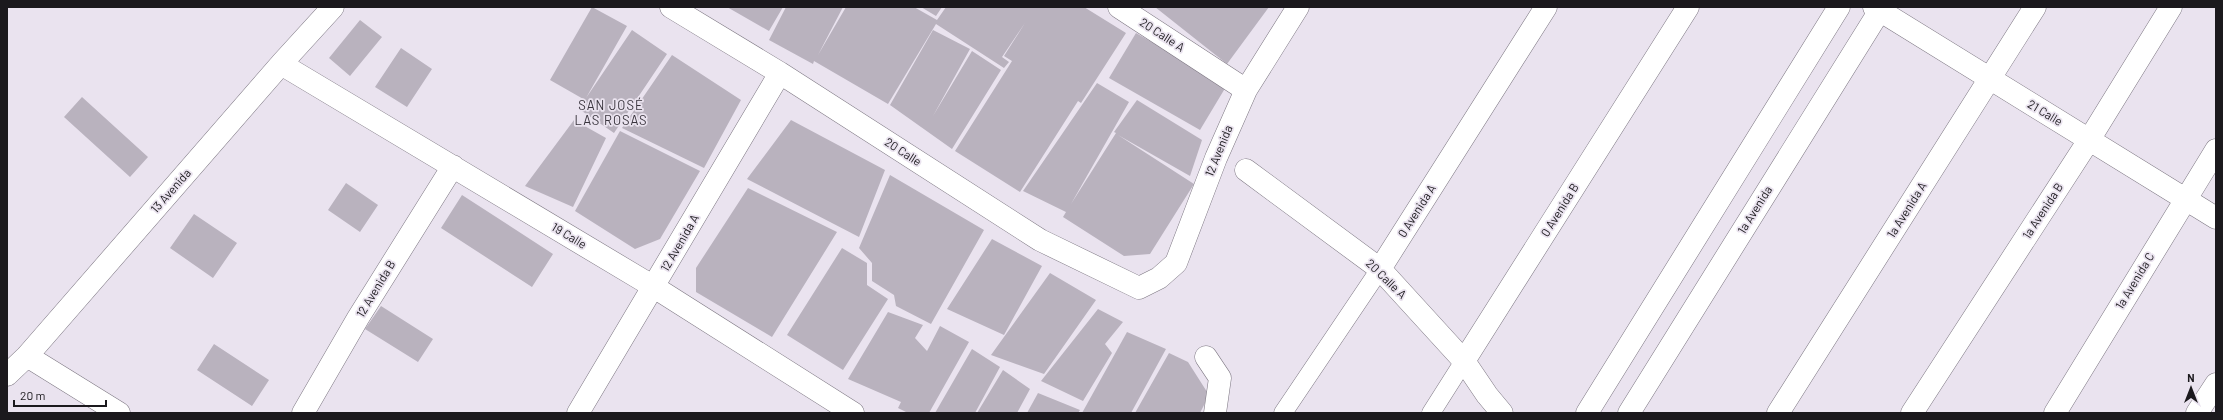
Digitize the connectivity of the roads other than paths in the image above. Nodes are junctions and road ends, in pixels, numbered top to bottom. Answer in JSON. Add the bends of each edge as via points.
{"nodes":[{"id":1,"x":334,"y":7,"type":"edge"},
{"id":2,"x":671,"y":7,"type":"edge"},
{"id":3,"x":1119,"y":7,"type":"edge"},
{"id":4,"x":1298,"y":7,"type":"edge"},
{"id":5,"x":1546,"y":7,"type":"edge"},
{"id":6,"x":1688,"y":7,"type":"edge"},
{"id":7,"x":1839,"y":7,"type":"edge"},
{"id":8,"x":2036,"y":7,"type":"edge"},
{"id":9,"x":2171,"y":7,"type":"edge"},
{"id":10,"x":1878,"y":8,"type":"edge"},
{"id":11,"x":281,"y":64,"type":"junction"},
{"id":12,"x":780,"y":73,"type":"junction"},
{"id":13,"x":1990,"y":79,"type":"junction"},
{"id":14,"x":1246,"y":90,"type":"junction"},
{"id":15,"x":2090,"y":140,"type":"junction"},
{"id":16,"x":2216,"y":150,"type":"edge"},
{"id":17,"x":453,"y":166,"type":"junction"},
{"id":18,"x":1246,"y":170,"type":"dead end"},
{"id":19,"x":2186,"y":199,"type":"junction"},
{"id":20,"x":2216,"y":218,"type":"edge"},
{"id":21,"x":1380,"y":269,"type":"junction"},
{"id":22,"x":654,"y":287,"type":"junction"},
{"id":23,"x":1139,"y":288,"type":"joint"},
{"id":24,"x":27,"y":356,"type":"junction"},
{"id":25,"x":1206,"y":357,"type":"dead end"},
{"id":26,"x":1464,"y":361,"type":"junction"},
{"id":27,"x":7,"y":375,"type":"edge"},
{"id":28,"x":2216,"y":384,"type":"edge"},
{"id":29,"x":119,"y":413,"type":"edge"},
{"id":30,"x":303,"y":413,"type":"edge"},
{"id":31,"x":578,"y":413,"type":"edge"},
{"id":32,"x":853,"y":413,"type":"edge"},
{"id":33,"x":1216,"y":413,"type":"edge"},
{"id":34,"x":1283,"y":413,"type":"edge"},
{"id":35,"x":1431,"y":413,"type":"edge"},
{"id":36,"x":1502,"y":413,"type":"edge"},
{"id":37,"x":1587,"y":413,"type":"edge"},
{"id":38,"x":1629,"y":413,"type":"edge"},
{"id":39,"x":1778,"y":413,"type":"edge"},
{"id":40,"x":1912,"y":413,"type":"edge"},
{"id":41,"x":2055,"y":413,"type":"edge"},
{"id":42,"x":2197,"y":413,"type":"edge"}],
"edges":[{"from":1,"to":11,"type":"street","name":"13 Avenida"},
{"from":2,"to":12,"type":"street","name":"20 Calle"},
{"from":3,"to":14,"type":"street","name":"20 Calle A"},
{"from":4,"to":14,"type":"street","name":"12 Avenida"},
{"from":5,"to":21,"type":"street","name":"0 Avenida A"},
{"from":6,"to":26,"type":"street","name":"0 Avenida B"},
{"from":7,"to":37,"type":"street"},
{"from":8,"to":13,"type":"street","name":"1a Avenida A"},
{"from":9,"to":15,"type":"street","name":"1a Avenida B"},
{"from":10,"to":13,"type":"street","name":"21 Calle"},
{"from":10,"to":38,"type":"street","name":"1a Avenida"},
{"from":11,"to":17,"type":"street","name":"19 Calle"},
{"from":11,"to":24,"type":"street","name":"13 Avenida"},
{"from":12,"to":22,"type":"street","name":"12 Avenida A"},
{"from":12,"to":23,"type":"street","name":"20 Calle","via":[[1040,240]]},
{"from":13,"to":15,"type":"street","name":"21 Calle"},
{"from":13,"to":39,"type":"street","name":"1a Avenida A"},
{"from":14,"to":23,"type":"street","name":"12 Avenida","via":[[1216,158],[1176,263],[1158,278]]},
{"from":15,"to":19,"type":"street","name":"21 Calle"},
{"from":15,"to":40,"type":"street","name":"1a Avenida B"},
{"from":16,"to":19,"type":"street","name":"1a Avenida C"},
{"from":17,"to":22,"type":"street","name":"19 Calle"},
{"from":17,"to":30,"type":"street","name":"12 Avenida B"},
{"from":18,"to":21,"type":"street","name":"20 Calle A"},
{"from":19,"to":20,"type":"street","name":"21 Calle"},
{"from":19,"to":41,"type":"street","name":"1a Avenida C"},
{"from":21,"to":26,"type":"street","name":"20 Calle A"},
{"from":21,"to":34,"type":"lane","name":"0 Avenida A"},
{"from":22,"to":31,"type":"street","name":"12 Avenida A"},
{"from":22,"to":32,"type":"street","name":"19 Calle"},
{"from":24,"to":27,"type":"street","name":"13 Avenida"},
{"from":24,"to":29,"type":"street"},
{"from":25,"to":33,"type":"street","via":[[1220,378]]},
{"from":26,"to":35,"type":"lane","name":"0 Avenida B"},
{"from":26,"to":36,"type":"street","name":"20 Calle A"},
{"from":28,"to":42,"type":"street"}]}
